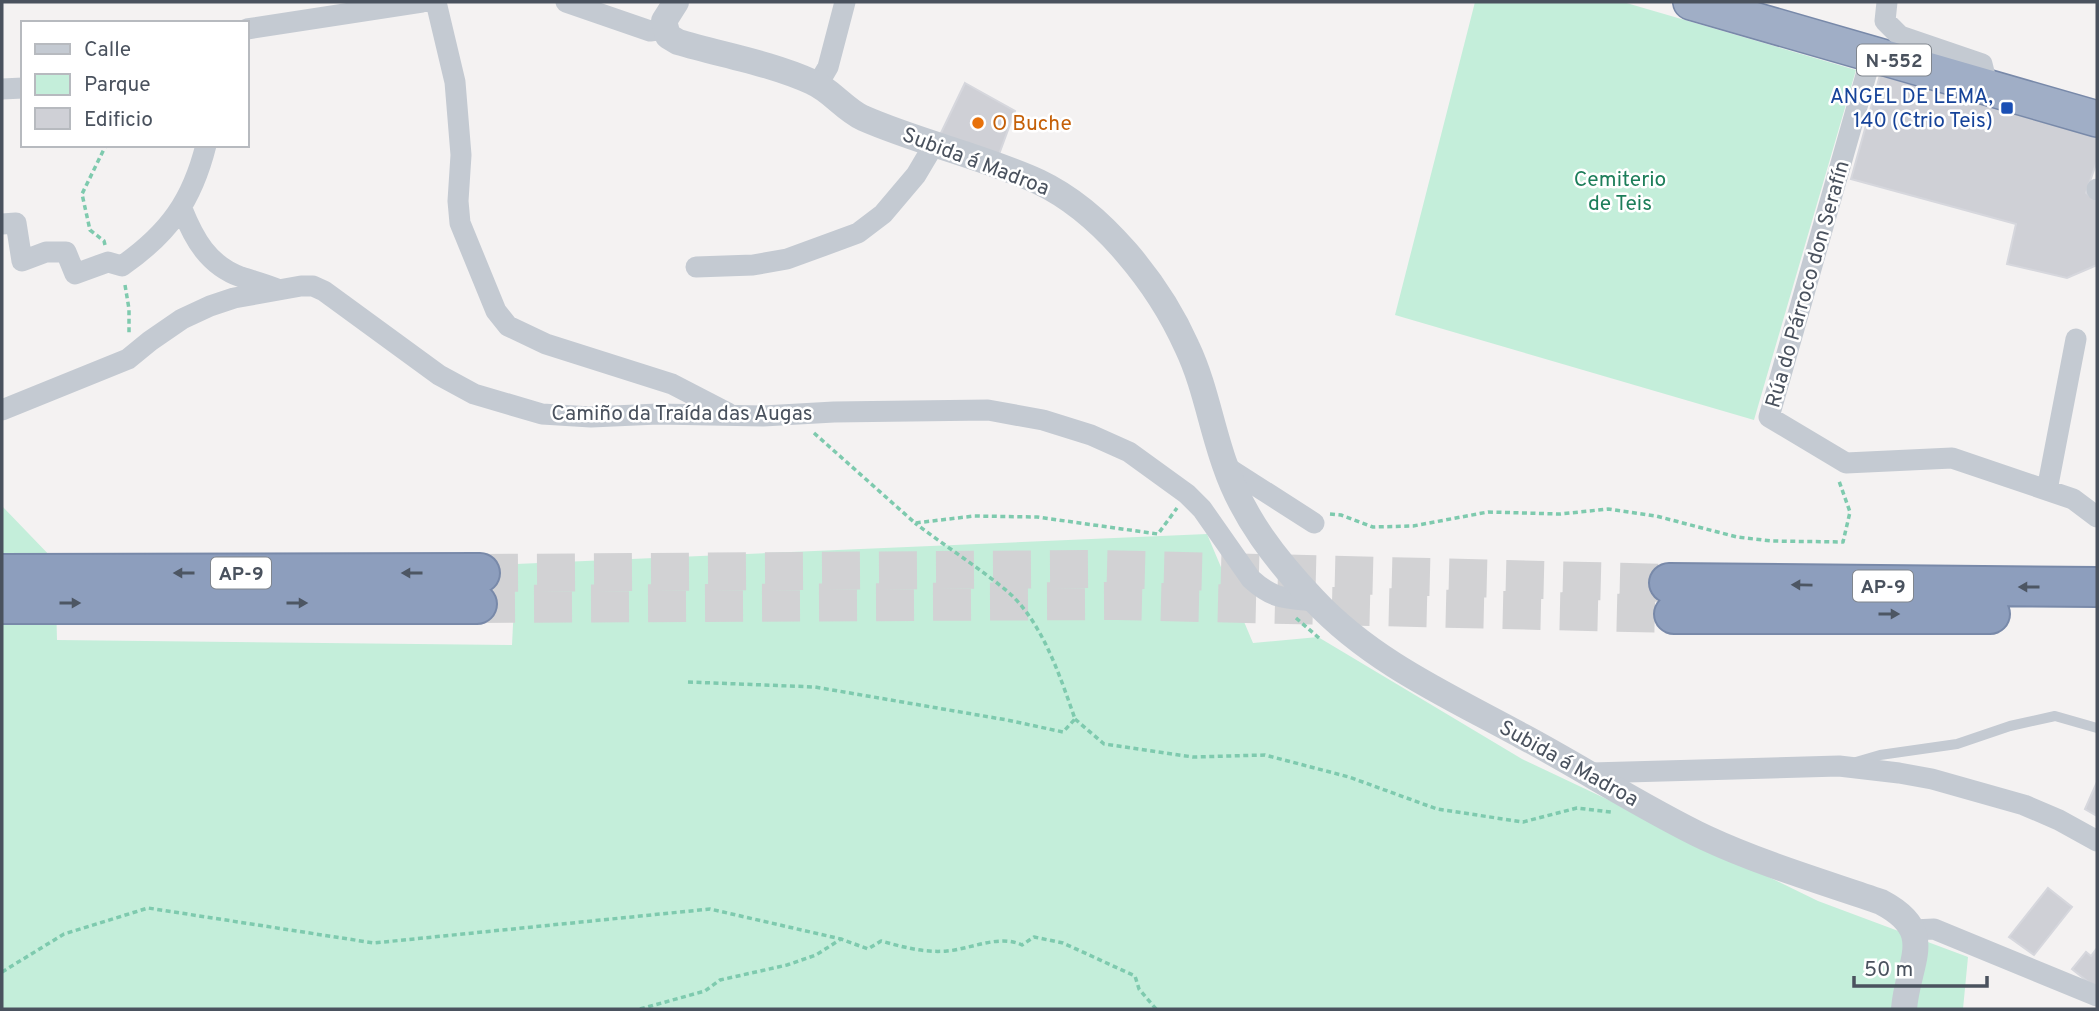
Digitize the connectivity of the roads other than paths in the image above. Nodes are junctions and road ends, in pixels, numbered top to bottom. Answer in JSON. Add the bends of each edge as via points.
{"nodes":[{"id":1,"x":422,"y":2,"type":"edge"},
{"id":2,"x":436,"y":2,"type":"edge"},
{"id":3,"x":566,"y":2,"type":"edge"},
{"id":4,"x":676,"y":2,"type":"edge"},
{"id":5,"x":845,"y":2,"type":"edge"},
{"id":6,"x":1691,"y":2,"type":"edge"},
{"id":7,"x":1887,"y":2,"type":"edge"},
{"id":8,"x":248,"y":29,"type":"edge"},
{"id":9,"x":665,"y":29,"type":"junction"},
{"id":10,"x":1872,"y":54,"type":"junction"},
{"id":11,"x":818,"y":84,"type":"junction"},
{"id":12,"x":21,"y":88,"type":"edge"},
{"id":13,"x":1988,"y":88,"type":"junction"},
{"id":14,"x":2,"y":89,"type":"edge"},
{"id":15,"x":2097,"y":119,"type":"edge"},
{"id":16,"x":935,"y":143,"type":"junction"},
{"id":17,"x":206,"y":147,"type":"edge"},
{"id":18,"x":182,"y":209,"type":"junction"},
{"id":19,"x":2,"y":223,"type":"edge"},
{"id":20,"x":696,"y":267,"type":"dead end"},
{"id":21,"x":277,"y":289,"type":"junction"},
{"id":22,"x":2076,"y":339,"type":"dead end"},
{"id":23,"x":2,"y":410,"type":"edge"},
{"id":24,"x":734,"y":416,"type":"junction"},
{"id":25,"x":1225,"y":466,"type":"junction"},
{"id":26,"x":2047,"y":490,"type":"junction"},
{"id":27,"x":2097,"y":516,"type":"edge"},
{"id":28,"x":1314,"y":523,"type":"road end"},
{"id":29,"x":2,"y":574,"type":"edge"},
{"id":30,"x":2097,"y":587,"type":"edge"},
{"id":31,"x":1315,"y":601,"type":"junction"},
{"id":32,"x":2,"y":604,"type":"edge"},
{"id":33,"x":2097,"y":611,"type":"edge"},
{"id":34,"x":2097,"y":728,"type":"edge"},
{"id":35,"x":1839,"y":766,"type":"junction"},
{"id":36,"x":1591,"y":773,"type":"junction"},
{"id":37,"x":2097,"y":841,"type":"edge"},
{"id":38,"x":1913,"y":930,"type":"junction"},
{"id":39,"x":2097,"y":996,"type":"edge"},
{"id":40,"x":1903,"y":1009,"type":"edge"}],
"edges":[{"from":1,"to":8,"type":"street"},
{"from":2,"to":24,"type":"street","via":[[454,82],[461,155],[460,223],[496,311],[508,326],[546,344],[672,384]]},
{"from":3,"to":9,"type":"street","via":[[650,32]]},
{"from":4,"to":9,"type":"street","via":[[664,21]]},
{"from":5,"to":11,"type":"street","via":[[828,67]]},
{"from":6,"to":10,"type":"highway","number":"N-552"},
{"from":7,"to":13,"type":"street","via":[[1885,21],[1900,36],[1982,64]]},
{"from":9,"to":11,"type":"street","name":"Subida á Madroa","via":[[678,42]]},
{"from":10,"to":13,"type":"highway","number":"N-552"},
{"from":10,"to":26,"type":"street","name":"Rúa do Párroco don Serafín","via":[[1769,417],[1846,463],[1952,458]]},
{"from":11,"to":16,"type":"street","name":"Subida á Madroa","via":[[861,117]]},
{"from":12,"to":14,"type":"street"},
{"from":13,"to":15,"type":"highway","number":"N-552"},
{"from":16,"to":20,"type":"street","via":[[908,185],[883,214],[858,233],[788,258],[753,265]]},
{"from":16,"to":25,"type":"street","name":"Subida á Madroa","via":[[1037,181],[1066,197],[1112,238],[1159,295],[1189,349]]},
{"from":17,"to":18,"type":"street"},
{"from":18,"to":19,"type":"street","via":[[145,250],[115,264],[75,274],[66,252],[46,252],[22,261],[16,223]]},
{"from":18,"to":21,"type":"street","via":[[207,256],[238,276]]},
{"from":21,"to":23,"type":"street","name":"Camiño da Traída das Augas","via":[[234,298],[191,315],[128,359]]},
{"from":21,"to":24,"type":"street","name":"Camiño da Traída das Augas","via":[[313,286],[324,291],[439,375],[474,394],[542,414]]},
{"from":22,"to":26,"type":"street"},
{"from":24,"to":31,"type":"street","name":"Camiño da Traída das Augas","via":[[988,410],[1091,435],[1129,452],[1187,494],[1261,589],[1275,597]]},
{"from":25,"to":28,"type":"street"},
{"from":25,"to":31,"type":"street","name":"Subida á Madroa","via":[[1264,543]]},
{"from":26,"to":27,"type":"street","name":"Rúa do Párroco don Serafín","via":[[2073,499]]},
{"from":32,"to":29,"type":"highway","number":"AP-9","one_way":true,"via":[[479,588]]},
{"from":30,"to":33,"type":"highway","number":"AP-9","one_way":true,"via":[[1672,598],[1987,614]]},
{"from":31,"to":36,"type":"street","name":"Subida á Madroa","via":[[1365,646],[1399,669]]},
{"from":34,"to":35,"type":"lane","via":[[2055,716],[1957,744]]},
{"from":35,"to":36,"type":"street"},
{"from":35,"to":37,"type":"street","via":[[1910,775],[1981,792],[2043,812]]},
{"from":36,"to":38,"type":"street","name":"Subida á Madroa","via":[[1740,853],[1881,902],[1907,919]]},
{"from":38,"to":39,"type":"street","via":[[1934,929]]},
{"from":38,"to":40,"type":"street","via":[[1915,951]]}]}
